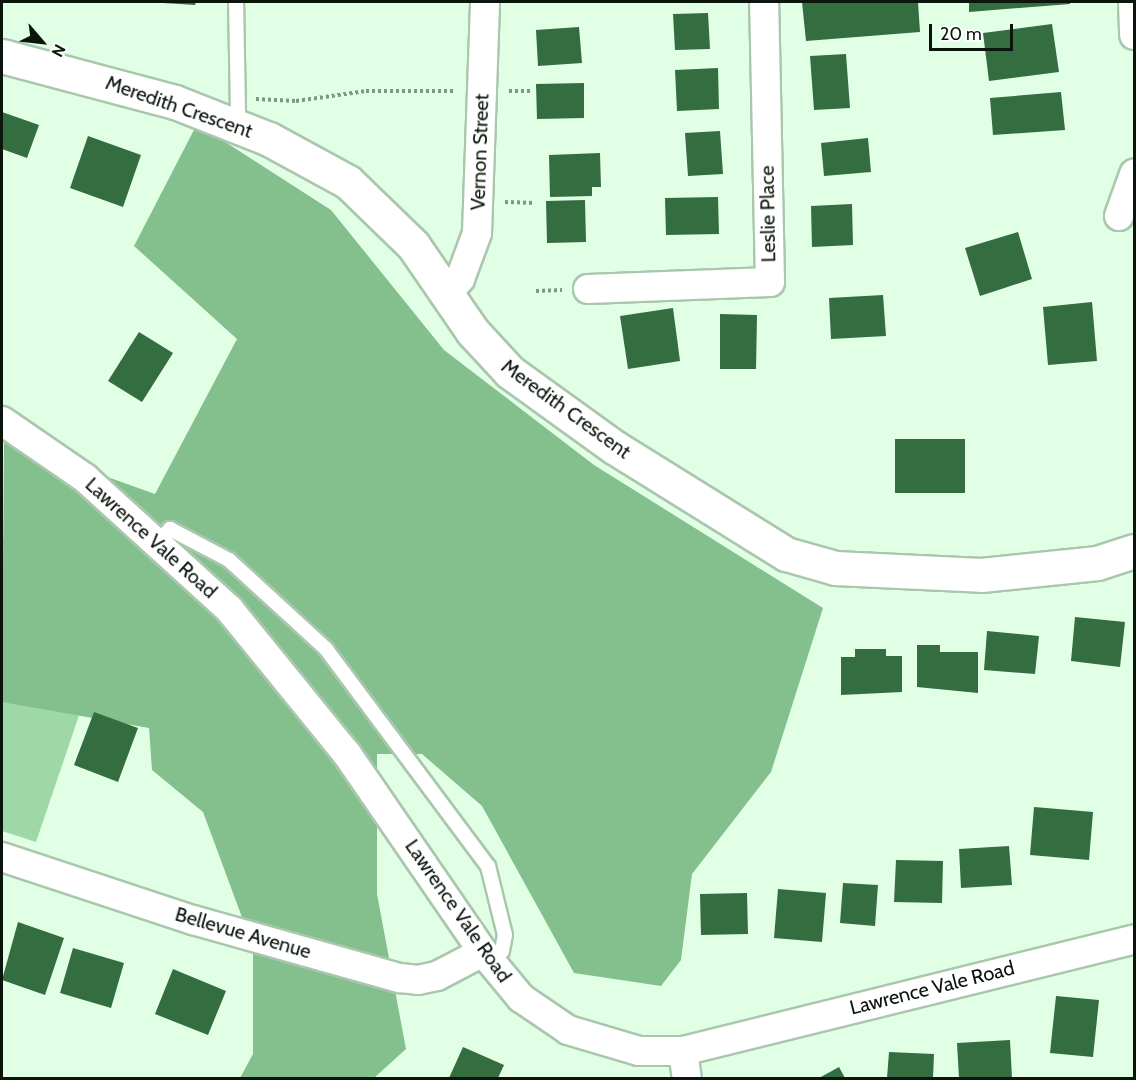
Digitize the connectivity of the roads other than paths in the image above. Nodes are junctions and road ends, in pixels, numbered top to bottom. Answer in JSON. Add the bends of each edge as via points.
{"nodes":[{"id":1,"x":236,"y":2,"type":"edge"},
{"id":2,"x":485,"y":2,"type":"edge"},
{"id":3,"x":764,"y":2,"type":"edge"},
{"id":4,"x":1133,"y":2,"type":"edge"},
{"id":5,"x":1134,"y":35,"type":"edge"},
{"id":6,"x":2,"y":56,"type":"edge"},
{"id":7,"x":241,"y":112,"type":"junction"},
{"id":8,"x":1134,"y":174,"type":"edge"},
{"id":9,"x":1119,"y":216,"type":"dead end"},
{"id":10,"x":588,"y":289,"type":"dead end"},
{"id":11,"x":446,"y":294,"type":"junction"},
{"id":12,"x":2,"y":421,"type":"edge"},
{"id":13,"x":158,"y":542,"type":"junction"},
{"id":14,"x":1134,"y":551,"type":"edge"},
{"id":15,"x":2,"y":857,"type":"edge"},
{"id":16,"x":1134,"y":939,"type":"edge"},
{"id":17,"x":487,"y":957,"type":"junction"},
{"id":18,"x":685,"y":1065,"type":"edge"}],
"edges":[{"from":1,"to":7,"type":"lane","via":[[238,113]]},
{"from":2,"to":11,"type":"street","name":"Vernon Street","via":[[477,233],[460,279]]},
{"from":3,"to":10,"type":"street","name":"Leslie Place","via":[[770,282]]},
{"from":4,"to":5,"type":"street"},
{"from":6,"to":7,"type":"street","name":"Meredith Crescent"},
{"from":7,"to":11,"type":"street","name":"Meredith Crescent","via":[[348,182],[413,245]]},
{"from":8,"to":9,"type":"street"},
{"from":11,"to":14,"type":"street","name":"Meredith Crescent","via":[[510,372],[614,447],[786,554],[835,568],[981,575],[1097,563]]},
{"from":12,"to":13,"type":"street","name":"Lawrence Vale Road","via":[[85,478]]},
{"from":13,"to":17,"type":"street","name":"Lawrence Vale Road","via":[[229,609],[306,701]]},
{"from":13,"to":17,"type":"lane","via":[[170,529],[229,560],[326,649],[488,866],[505,935],[502,951]]},
{"from":15,"to":17,"type":"street","name":"Bellevue Avenue","via":[[193,920],[400,978],[437,976]]},
{"from":16,"to":18,"type":"street","name":"Lawrence Vale Road"},
{"from":17,"to":18,"type":"street","name":"Lawrence Vale Road","via":[[521,998],[568,1030]]}]}
